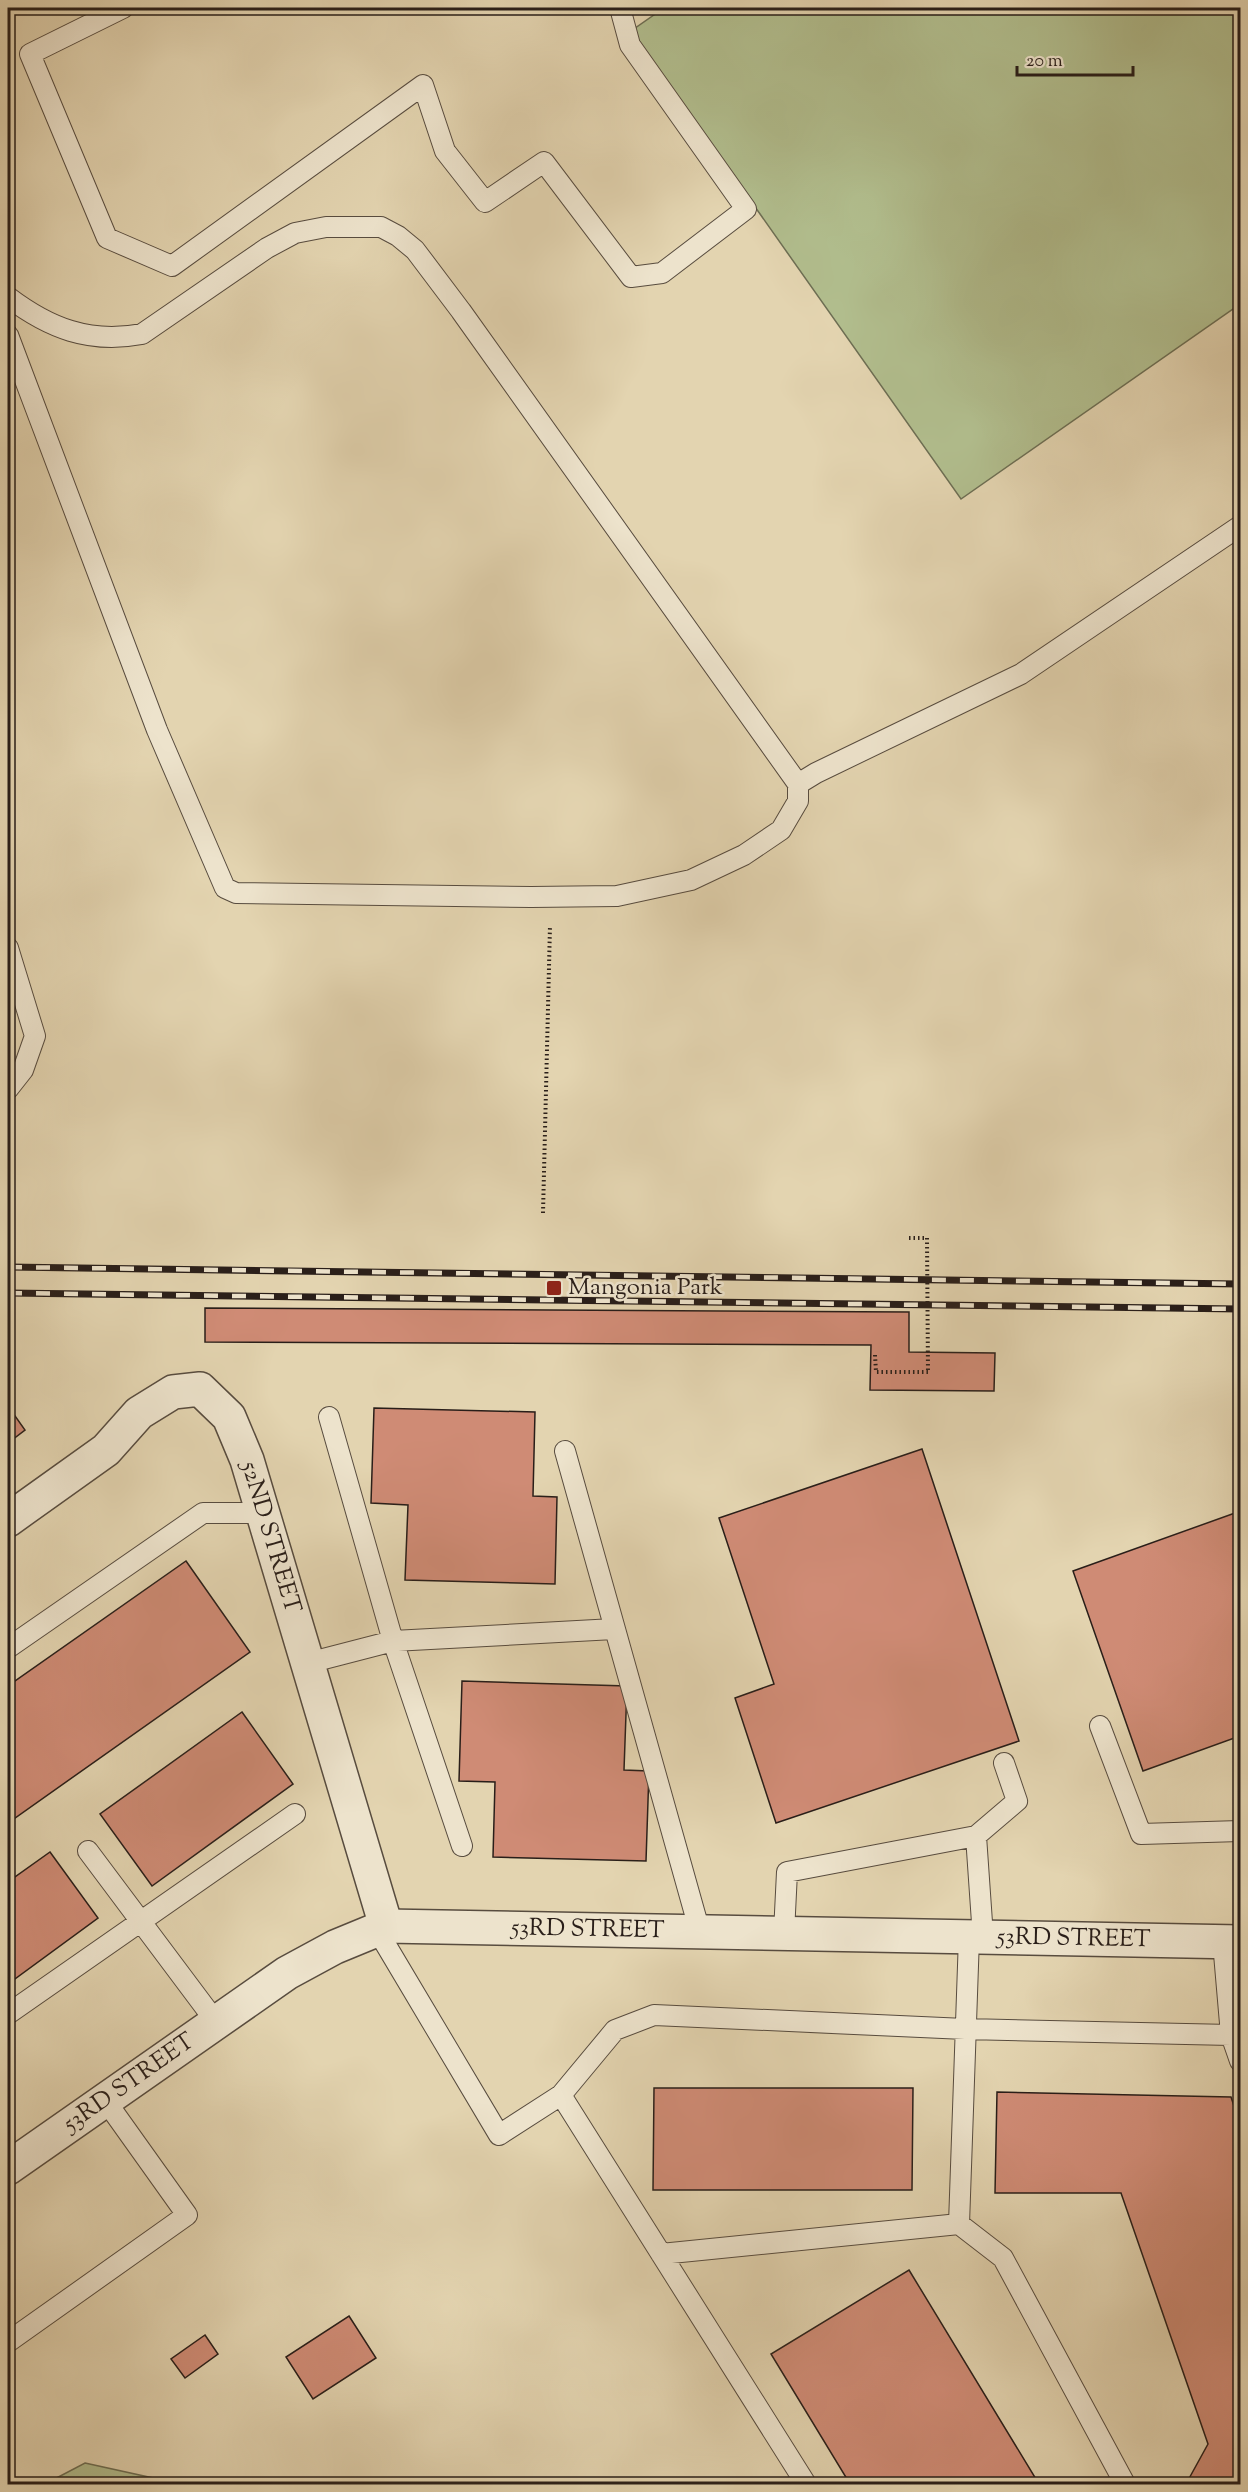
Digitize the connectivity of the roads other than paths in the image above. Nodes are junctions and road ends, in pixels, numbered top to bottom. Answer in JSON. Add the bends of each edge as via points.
{"nodes":[{"id":1,"x":123,"y":8,"type":"edge"},
{"id":2,"x":620,"y":8,"type":"edge"},
{"id":3,"x":8,"y":297,"type":"edge"},
{"id":4,"x":8,"y":335,"type":"edge"},
{"id":5,"x":1240,"y":526,"type":"edge"},
{"id":6,"x":798,"y":784,"type":"junction"},
{"id":7,"x":8,"y":948,"type":"edge"},
{"id":8,"x":8,"y":1089,"type":"edge"},
{"id":9,"x":329,"y":1417,"type":"dead end"},
{"id":10,"x":565,"y":1451,"type":"dead end"},
{"id":11,"x":263,"y":1513,"type":"junction"},
{"id":12,"x":8,"y":1520,"type":"edge"},
{"id":13,"x":614,"y":1629,"type":"junction"},
{"id":14,"x":393,"y":1641,"type":"junction"},
{"id":15,"x":8,"y":1648,"type":"edge"},
{"id":16,"x":308,"y":1663,"type":"junction"},
{"id":17,"x":1100,"y":1726,"type":"dead end"},
{"id":18,"x":1004,"y":1763,"type":"dead end"},
{"id":19,"x":295,"y":1814,"type":"dead end"},
{"id":20,"x":1240,"y":1831,"type":"edge"},
{"id":21,"x":976,"y":1836,"type":"junction"},
{"id":22,"x":462,"y":1846,"type":"dead end"},
{"id":23,"x":87,"y":1851,"type":"dead end"},
{"id":24,"x":141,"y":1921,"type":"junction"},
{"id":25,"x":381,"y":1928,"type":"junction"},
{"id":26,"x":700,"y":1932,"type":"junction"},
{"id":27,"x":784,"y":1933,"type":"junction"},
{"id":28,"x":976,"y":1937,"type":"junction"},
{"id":29,"x":1232,"y":1942,"type":"edge"},
{"id":30,"x":8,"y":2014,"type":"edge"},
{"id":31,"x":216,"y":2022,"type":"junction"},
{"id":32,"x":965,"y":2029,"type":"junction"},
{"id":33,"x":1231,"y":2035,"type":"junction"},
{"id":34,"x":1240,"y":2061,"type":"edge"},
{"id":35,"x":561,"y":2096,"type":"junction"},
{"id":36,"x":105,"y":2100,"type":"junction"},
{"id":37,"x":8,"y":2168,"type":"edge"},
{"id":38,"x":958,"y":2224,"type":"junction"},
{"id":39,"x":661,"y":2254,"type":"junction"},
{"id":40,"x":8,"y":2342,"type":"edge"},
{"id":41,"x":806,"y":2484,"type":"edge"},
{"id":42,"x":1125,"y":2484,"type":"edge"}],
"edges":[{"from":1,"to":2,"type":"lane","via":[[30,54],[107,238],[172,266],[423,86],[445,151],[485,202],[544,162],[631,277],[662,273],[746,209],[630,45]]},
{"from":3,"to":6,"type":"lane","via":[[55,327],[118,339],[142,334],[267,248],[296,233],[353,226],[381,227],[398,236],[415,250],[461,311]]},
{"from":4,"to":6,"type":"lane","via":[[156,730],[225,888],[237,893],[617,896],[691,880],[744,855],[781,830],[798,801]]},
{"from":5,"to":6,"type":"lane","via":[[1021,674]]},
{"from":7,"to":8,"type":"lane","via":[[35,1036],[23,1070]]},
{"from":9,"to":14,"type":"lane"},
{"from":10,"to":13,"type":"lane"},
{"from":11,"to":12,"type":"street","name":"52ND STREET","via":[[229,1417],[200,1389],[173,1392],[139,1413],[106,1450]]},
{"from":11,"to":15,"type":"lane","via":[[203,1513]]},
{"from":11,"to":16,"type":"street","name":"52ND STREET"},
{"from":13,"to":14,"type":"lane"},
{"from":13,"to":26,"type":"lane"},
{"from":14,"to":16,"type":"lane"},
{"from":14,"to":22,"type":"lane"},
{"from":16,"to":25,"type":"street","name":"52ND STREET"},
{"from":17,"to":20,"type":"lane","via":[[1141,1834]]},
{"from":18,"to":21,"type":"lane","via":[[1017,1801]]},
{"from":19,"to":24,"type":"lane"},
{"from":21,"to":27,"type":"lane","via":[[787,1872]]},
{"from":21,"to":28,"type":"lane"},
{"from":23,"to":24,"type":"lane"},
{"from":24,"to":30,"type":"lane"},
{"from":24,"to":31,"type":"lane"},
{"from":25,"to":26,"type":"street","name":"53RD STREET"},
{"from":25,"to":31,"type":"street","name":"53RD STREET","via":[[287,1973]]},
{"from":25,"to":35,"type":"lane","via":[[499,2135]]},
{"from":26,"to":27,"type":"street","name":"53RD STREET"},
{"from":27,"to":28,"type":"street","name":"53RD STREET"},
{"from":28,"to":29,"type":"street","name":"53RD STREET"},
{"from":28,"to":32,"type":"lane"},
{"from":29,"to":33,"type":"lane"},
{"from":31,"to":36,"type":"street","name":"53RD STREET"},
{"from":32,"to":33,"type":"lane"},
{"from":32,"to":35,"type":"lane","via":[[654,2015],[615,2030]]},
{"from":32,"to":38,"type":"lane"},
{"from":33,"to":34,"type":"lane"},
{"from":35,"to":39,"type":"lane"},
{"from":36,"to":37,"type":"street","name":"53RD STREET"},
{"from":36,"to":40,"type":"lane","via":[[187,2215]]},
{"from":38,"to":39,"type":"lane"},
{"from":38,"to":42,"type":"lane","via":[[1004,2258]]},
{"from":39,"to":41,"type":"lane"}]}
